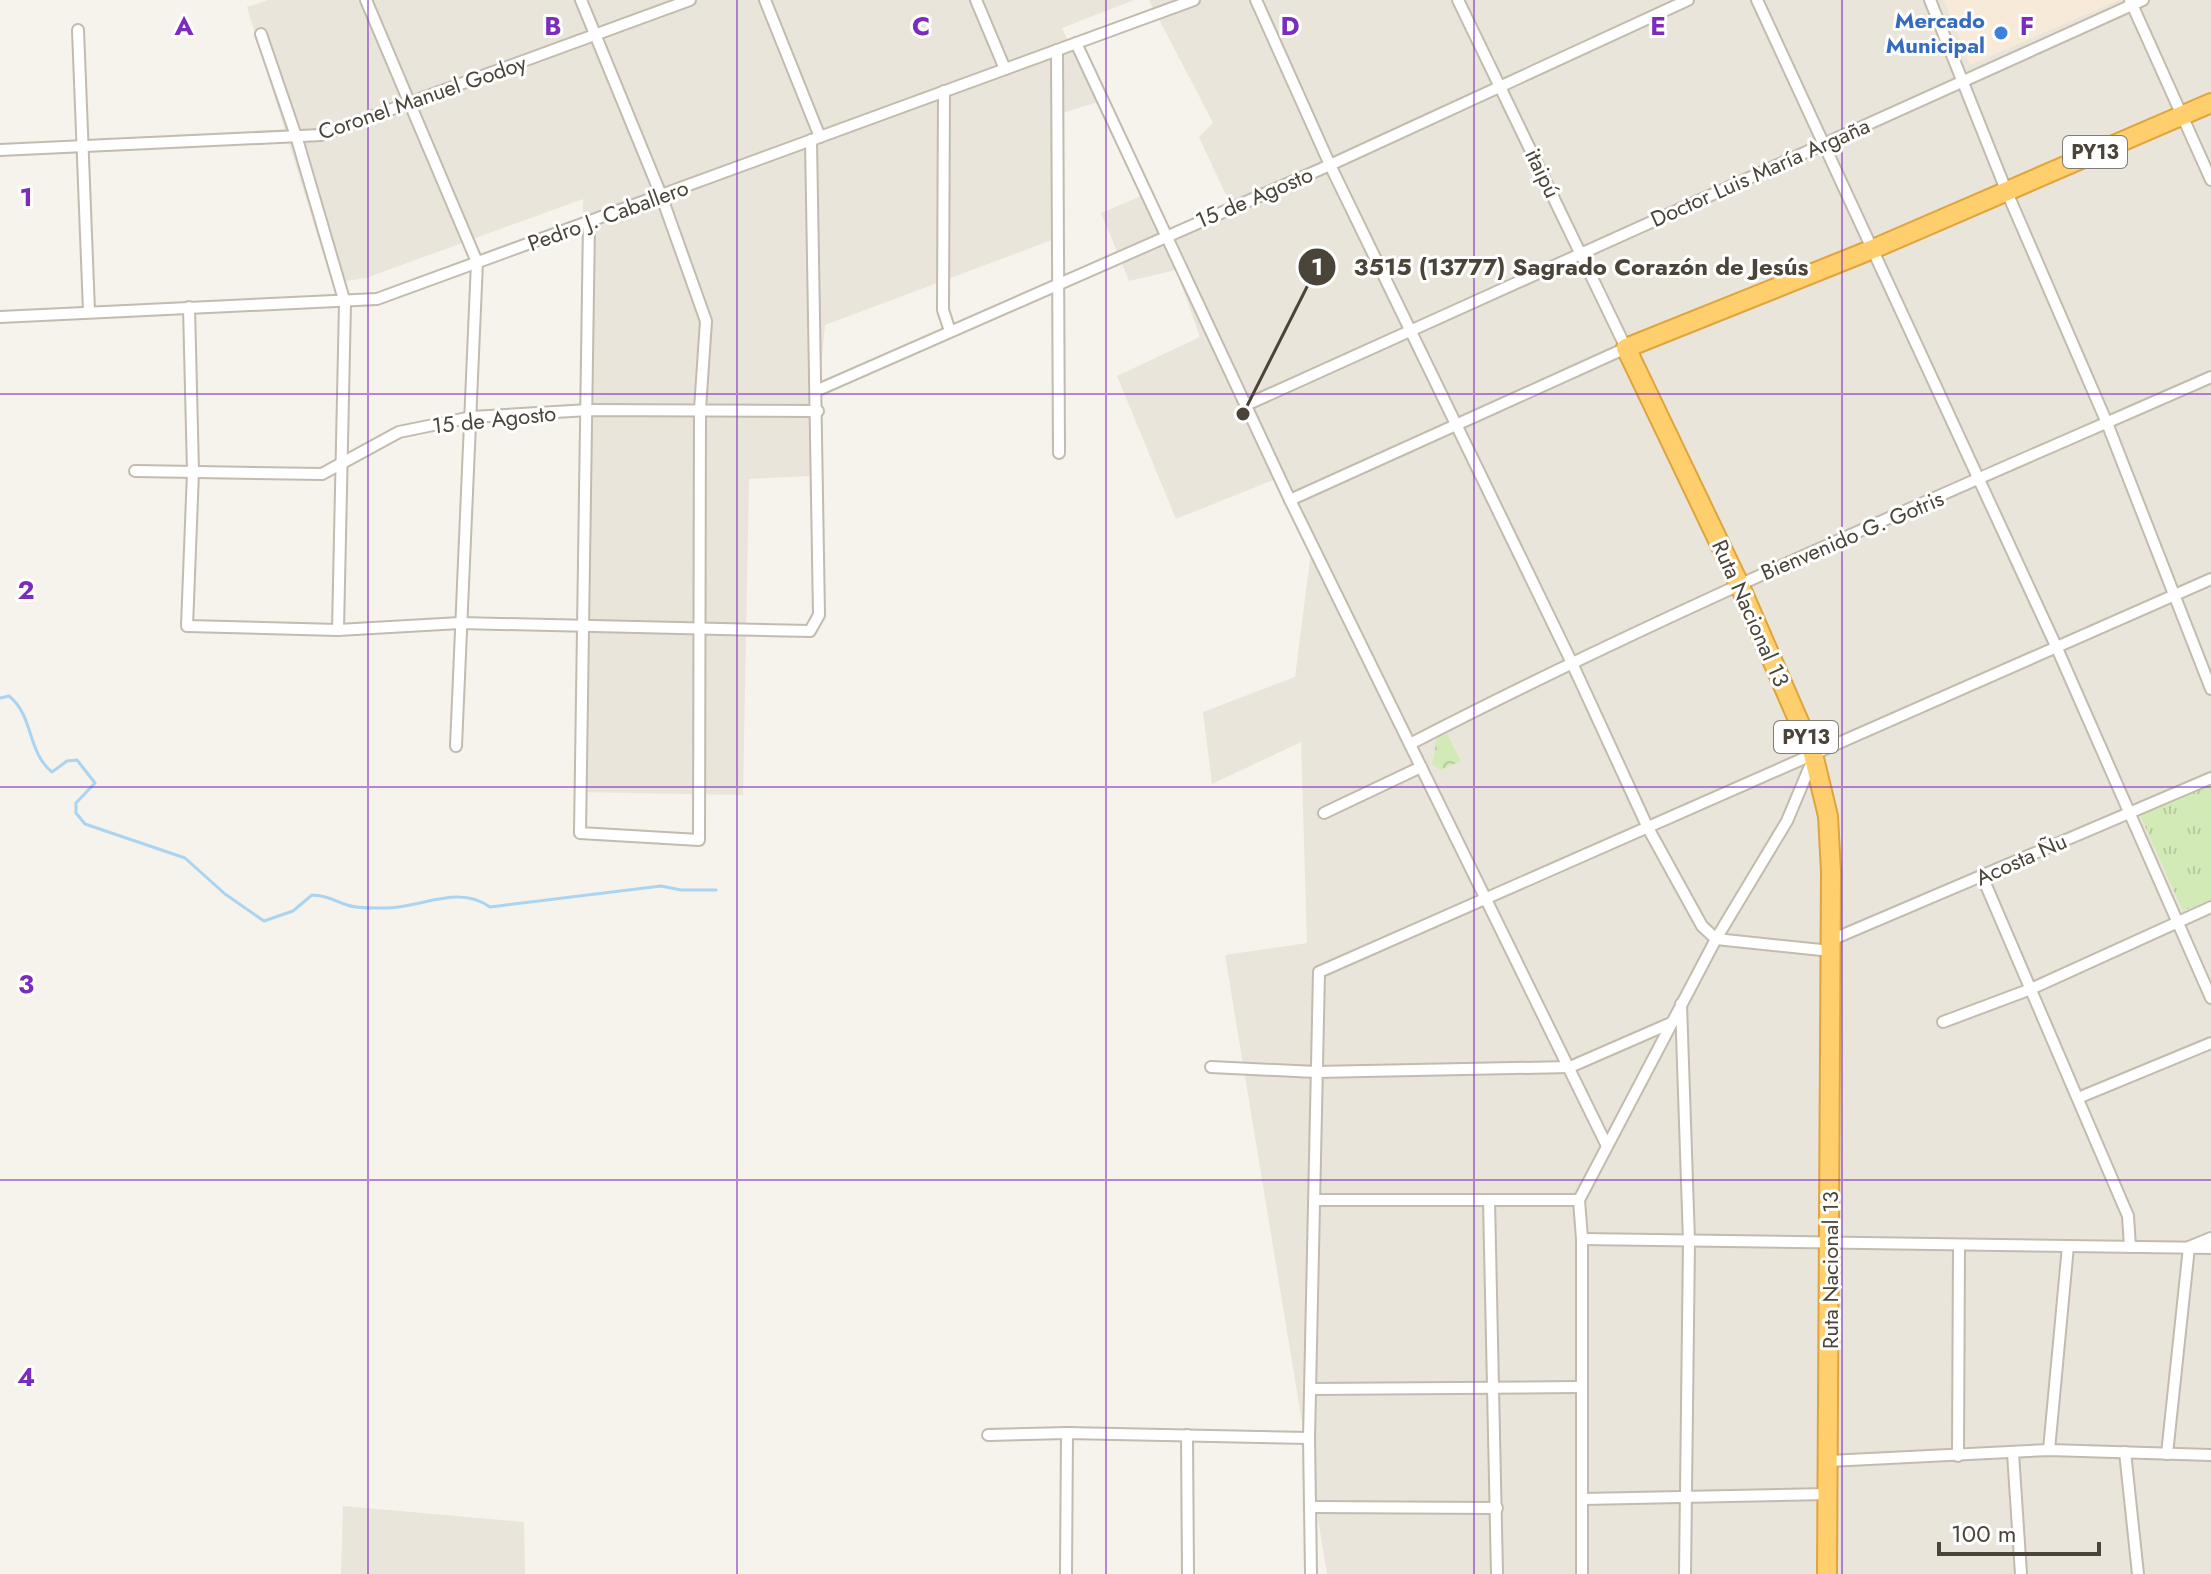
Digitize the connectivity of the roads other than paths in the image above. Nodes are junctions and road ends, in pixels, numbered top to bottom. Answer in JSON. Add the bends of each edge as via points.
{"nodes":[{"id":1,"x":366,"y":0,"type":"edge"},
{"id":2,"x":581,"y":0,"type":"edge"},
{"id":3,"x":690,"y":0,"type":"edge"},
{"id":4,"x":765,"y":0,"type":"edge"},
{"id":5,"x":976,"y":0,"type":"edge"},
{"id":6,"x":1194,"y":0,"type":"edge"},
{"id":7,"x":1256,"y":0,"type":"edge"},
{"id":8,"x":1458,"y":0,"type":"edge"},
{"id":9,"x":1688,"y":0,"type":"edge"},
{"id":10,"x":1757,"y":0,"type":"edge"},
{"id":11,"x":1930,"y":0,"type":"edge"},
{"id":12,"x":2135,"y":2,"type":"edge"},
{"id":13,"x":78,"y":30,"type":"dead end"},
{"id":14,"x":261,"y":34,"type":"dead end"},
{"id":15,"x":596,"y":35,"type":"junction"},
{"id":16,"x":1076,"y":43,"type":"junction"},
{"id":17,"x":1057,"y":50,"type":"junction"},
{"id":18,"x":1005,"y":69,"type":"junction"},
{"id":19,"x":1962,"y":80,"type":"junction"},
{"id":20,"x":1500,"y":86,"type":"junction"},
{"id":21,"x":944,"y":91,"type":"junction"},
{"id":22,"x":2211,"y":103,"type":"edge"},
{"id":23,"x":411,"y":105,"type":"junction"},
{"id":24,"x":2185,"y":115,"type":"junction"},
{"id":25,"x":297,"y":139,"type":"junction"},
{"id":26,"x":816,"y":139,"type":"junction"},
{"id":27,"x":1823,"y":144,"type":"junction"},
{"id":28,"x":81,"y":148,"type":"junction"},
{"id":29,"x":0,"y":150,"type":"edge"},
{"id":30,"x":1330,"y":165,"type":"junction"},
{"id":31,"x":2211,"y":180,"type":"edge"},
{"id":32,"x":2006,"y":190,"type":"junction"},
{"id":33,"x":661,"y":195,"type":"junction"},
{"id":34,"x":589,"y":222,"type":"junction"},
{"id":35,"x":1166,"y":235,"type":"junction"},
{"id":36,"x":1873,"y":249,"type":"junction"},
{"id":37,"x":1581,"y":251,"type":"junction"},
{"id":38,"x":477,"y":262,"type":"junction"},
{"id":39,"x":1058,"y":283,"type":"junction"},
{"id":40,"x":345,"y":303,"type":"junction"},
{"id":41,"x":189,"y":307,"type":"junction"},
{"id":42,"x":89,"y":311,"type":"junction"},
{"id":43,"x":0,"y":317,"type":"edge"},
{"id":44,"x":1409,"y":330,"type":"junction"},
{"id":45,"x":950,"y":331,"type":"junction"},
{"id":46,"x":1626,"y":348,"type":"junction"},
{"id":47,"x":2211,"y":377,"type":"edge"},
{"id":48,"x":818,"y":390,"type":"junction"},
{"id":49,"x":1246,"y":405,"type":"junction"},
{"id":50,"x":700,"y":409,"type":"junction"},
{"id":51,"x":589,"y":410,"type":"junction"},
{"id":52,"x":818,"y":411,"type":"junction"},
{"id":53,"x":472,"y":417,"type":"junction"},
{"id":54,"x":2107,"y":423,"type":"junction"},
{"id":55,"x":1456,"y":426,"type":"junction"},
{"id":56,"x":1059,"y":453,"type":"dead end"},
{"id":57,"x":342,"y":465,"type":"junction"},
{"id":58,"x":135,"y":471,"type":"dead end"},
{"id":59,"x":193,"y":472,"type":"junction"},
{"id":60,"x":1980,"y":480,"type":"junction"},
{"id":61,"x":1290,"y":500,"type":"junction"},
{"id":62,"x":2211,"y":579,"type":"edge"},
{"id":63,"x":1739,"y":584,"type":"junction"},
{"id":64,"x":2174,"y":595,"type":"junction"},
{"id":65,"x":460,"y":623,"type":"junction"},
{"id":66,"x":585,"y":626,"type":"junction"},
{"id":67,"x":699,"y":628,"type":"junction"},
{"id":68,"x":338,"y":630,"type":"junction"},
{"id":69,"x":2056,"y":646,"type":"junction"},
{"id":70,"x":1571,"y":661,"type":"junction"},
{"id":71,"x":2211,"y":689,"type":"edge"},
{"id":72,"x":1410,"y":744,"type":"junction"},
{"id":73,"x":456,"y":746,"type":"dead end"},
{"id":74,"x":1814,"y":756,"type":"junction"},
{"id":75,"x":1421,"y":767,"type":"junction"},
{"id":76,"x":2211,"y":778,"type":"edge"},
{"id":77,"x":2129,"y":811,"type":"junction"},
{"id":78,"x":1324,"y":813,"type":"dead end"},
{"id":79,"x":1648,"y":828,"type":"junction"},
{"id":80,"x":1982,"y":876,"type":"junction"},
{"id":81,"x":1485,"y":896,"type":"junction"},
{"id":82,"x":2211,"y":907,"type":"edge"},
{"id":83,"x":2177,"y":920,"type":"junction"},
{"id":84,"x":1716,"y":939,"type":"junction"},
{"id":85,"x":1831,"y":946,"type":"junction"},
{"id":86,"x":2031,"y":989,"type":"junction"},
{"id":87,"x":2211,"y":998,"type":"edge"},
{"id":88,"x":1681,"y":1003,"type":"junction"},
{"id":89,"x":1943,"y":1022,"type":"dead end"},
{"id":90,"x":1671,"y":1023,"type":"junction"},
{"id":91,"x":2211,"y":1043,"type":"edge"},
{"id":92,"x":1211,"y":1067,"type":"dead end"},
{"id":93,"x":1570,"y":1067,"type":"junction"},
{"id":94,"x":1316,"y":1072,"type":"junction"},
{"id":95,"x":2078,"y":1098,"type":"junction"},
{"id":96,"x":1607,"y":1146,"type":"junction"},
{"id":97,"x":1316,"y":1200,"type":"junction"},
{"id":98,"x":1489,"y":1200,"type":"junction"},
{"id":99,"x":1579,"y":1200,"type":"junction"},
{"id":100,"x":2211,"y":1238,"type":"edge"},
{"id":101,"x":1582,"y":1239,"type":"junction"},
{"id":102,"x":1689,"y":1241,"type":"junction"},
{"id":103,"x":1831,"y":1243,"type":"junction"},
{"id":104,"x":1959,"y":1245,"type":"junction"},
{"id":105,"x":2068,"y":1246,"type":"junction"},
{"id":106,"x":2130,"y":1247,"type":"junction"},
{"id":107,"x":2189,"y":1247,"type":"junction"},
{"id":108,"x":2211,"y":1248,"type":"edge"},
{"id":109,"x":1580,"y":1387,"type":"junction"},
{"id":110,"x":1496,"y":1388,"type":"junction"},
{"id":111,"x":1310,"y":1389,"type":"junction"},
{"id":112,"x":1067,"y":1433,"type":"junction"},
{"id":113,"x":988,"y":1435,"type":"dead end"},
{"id":114,"x":1187,"y":1435,"type":"junction"},
{"id":115,"x":1309,"y":1438,"type":"junction"},
{"id":116,"x":2049,"y":1450,"type":"junction"},
{"id":117,"x":2125,"y":1452,"type":"junction"},
{"id":118,"x":2013,"y":1453,"type":"junction"},
{"id":119,"x":2167,"y":1454,"type":"junction"},
{"id":120,"x":2211,"y":1455,"type":"edge"},
{"id":121,"x":1958,"y":1456,"type":"junction"},
{"id":122,"x":1829,"y":1461,"type":"junction"},
{"id":123,"x":1828,"y":1494,"type":"junction"},
{"id":124,"x":1686,"y":1498,"type":"junction"},
{"id":125,"x":1583,"y":1499,"type":"junction"},
{"id":126,"x":1310,"y":1507,"type":"junction"},
{"id":127,"x":1497,"y":1508,"type":"junction"},
{"id":128,"x":1066,"y":1574,"type":"edge"},
{"id":129,"x":1188,"y":1574,"type":"edge"},
{"id":130,"x":1311,"y":1574,"type":"edge"},
{"id":131,"x":1497,"y":1574,"type":"edge"},
{"id":132,"x":1582,"y":1574,"type":"edge"},
{"id":133,"x":1685,"y":1574,"type":"edge"},
{"id":134,"x":1827,"y":1574,"type":"edge"},
{"id":135,"x":2021,"y":1574,"type":"edge"},
{"id":136,"x":2138,"y":1574,"type":"edge"}],
"edges":[{"from":1,"to":23,"type":"street"},
{"from":2,"to":15,"type":"street"},
{"from":3,"to":15,"type":"street","name":"Coronel Manuel Godoy"},
{"from":4,"to":26,"type":"street"},
{"from":5,"to":18,"type":"street"},
{"from":6,"to":16,"type":"street","name":"Pedro J. Caballero"},
{"from":7,"to":30,"type":"street"},
{"from":8,"to":20,"type":"street","name":"itaipú"},
{"from":9,"to":20,"type":"street","name":"15 de Agosto"},
{"from":10,"to":27,"type":"street"},
{"from":11,"to":19,"type":"street"},
{"from":12,"to":19,"type":"street","name":"Doctor Luis María Argaña"},
{"from":12,"to":24,"type":"street"},
{"from":13,"to":28,"type":"street"},
{"from":14,"to":25,"type":"street"},
{"from":15,"to":23,"type":"street","name":"Coronel Manuel Godoy"},
{"from":15,"to":33,"type":"street"},
{"from":16,"to":17,"type":"street","name":"Pedro J. Caballero"},
{"from":16,"to":35,"type":"street"},
{"from":17,"to":18,"type":"street","name":"Pedro J. Caballero"},
{"from":17,"to":39,"type":"street"},
{"from":18,"to":21,"type":"street","name":"Pedro J. Caballero"},
{"from":19,"to":27,"type":"street","name":"Doctor Luis María Argaña"},
{"from":19,"to":32,"type":"street"},
{"from":20,"to":30,"type":"street","name":"15 de Agosto"},
{"from":20,"to":37,"type":"street","name":"itaipú"},
{"from":21,"to":26,"type":"street","name":"Pedro J. Caballero"},
{"from":21,"to":45,"type":"street","via":[[943,310]]},
{"from":22,"to":24,"type":"highway","number":"PY13"},
{"from":23,"to":25,"type":"street","name":"Coronel Manuel Godoy"},
{"from":23,"to":38,"type":"street"},
{"from":24,"to":31,"type":"street"},
{"from":24,"to":32,"type":"highway","number":"PY13"},
{"from":25,"to":28,"type":"street","name":"Coronel Manuel Godoy"},
{"from":25,"to":40,"type":"street"},
{"from":26,"to":33,"type":"street","name":"Pedro J. Caballero"},
{"from":26,"to":48,"type":"street"},
{"from":27,"to":36,"type":"street"},
{"from":27,"to":37,"type":"street","name":"Doctor Luis María Argaña"},
{"from":28,"to":29,"type":"street","name":"Coronel Manuel Godoy"},
{"from":28,"to":42,"type":"street"},
{"from":30,"to":35,"type":"street","name":"15 de Agosto"},
{"from":30,"to":44,"type":"street"},
{"from":32,"to":36,"type":"highway","number":"PY13"},
{"from":32,"to":54,"type":"street"},
{"from":33,"to":34,"type":"street","name":"Pedro J. Caballero"},
{"from":33,"to":50,"type":"street","via":[[706,321]]},
{"from":34,"to":38,"type":"street","name":"Pedro J. Caballero"},
{"from":34,"to":51,"type":"street"},
{"from":35,"to":39,"type":"street","name":"15 de Agosto"},
{"from":35,"to":49,"type":"street"},
{"from":36,"to":46,"type":"highway","number":"PY13"},
{"from":36,"to":60,"type":"street"},
{"from":37,"to":44,"type":"street","name":"Doctor Luis María Argaña"},
{"from":37,"to":46,"type":"street","name":"itaipú"},
{"from":38,"to":40,"type":"street","name":"Pedro J. Caballero","via":[[377,299]]},
{"from":38,"to":53,"type":"street"},
{"from":39,"to":45,"type":"street","name":"15 de Agosto"},
{"from":39,"to":56,"type":"street"},
{"from":40,"to":41,"type":"street","name":"Pedro J. Caballero"},
{"from":40,"to":57,"type":"street"},
{"from":41,"to":42,"type":"street","name":"Pedro J. Caballero"},
{"from":41,"to":59,"type":"street"},
{"from":42,"to":43,"type":"street","name":"Pedro J. Caballero"},
{"from":44,"to":49,"type":"street","name":"Doctor Luis María Argaña"},
{"from":44,"to":55,"type":"street"},
{"from":45,"to":48,"type":"street","name":"15 de Agosto"},
{"from":46,"to":55,"type":"street"},
{"from":46,"to":63,"type":"highway","name":"Ruta Nacional 13","number":"PY13"},
{"from":47,"to":54,"type":"street","name":"Bienvenido G. Gotris"},
{"from":48,"to":52,"type":"street"},
{"from":49,"to":61,"type":"street"},
{"from":50,"to":51,"type":"street","name":"15 de Agosto"},
{"from":50,"to":52,"type":"street","name":"15 de Agosto"},
{"from":50,"to":67,"type":"street"},
{"from":51,"to":53,"type":"street","name":"15 de Agosto"},
{"from":51,"to":66,"type":"street"},
{"from":52,"to":67,"type":"street","via":[[819,615],[810,631]]},
{"from":53,"to":57,"type":"street","name":"15 de Agosto","via":[[399,432]]},
{"from":53,"to":65,"type":"street"},
{"from":54,"to":60,"type":"street","name":"Bienvenido G. Gotris"},
{"from":54,"to":64,"type":"street"},
{"from":55,"to":61,"type":"street"},
{"from":55,"to":70,"type":"street"},
{"from":57,"to":59,"type":"street","name":"15 de Agosto","via":[[322,474]]},
{"from":57,"to":68,"type":"street"},
{"from":58,"to":59,"type":"street","name":"15 de Agosto"},
{"from":59,"to":68,"type":"street","via":[[187,626]]},
{"from":60,"to":63,"type":"street","name":"Bienvenido G. Gotris"},
{"from":60,"to":69,"type":"street"},
{"from":61,"to":72,"type":"street"},
{"from":62,"to":64,"type":"street"},
{"from":63,"to":70,"type":"street","name":"Bienvenido G. Gotris"},
{"from":63,"to":74,"type":"highway","name":"Ruta Nacional 13","number":"PY13"},
{"from":64,"to":69,"type":"street"},
{"from":64,"to":71,"type":"street"},
{"from":65,"to":66,"type":"street"},
{"from":65,"to":68,"type":"street"},
{"from":65,"to":73,"type":"street"},
{"from":66,"to":67,"type":"street"},
{"from":66,"to":67,"type":"street","via":[[580,833],[699,840]]},
{"from":69,"to":74,"type":"street"},
{"from":69,"to":77,"type":"street"},
{"from":70,"to":72,"type":"street","name":"Bienvenido G. Gotris"},
{"from":70,"to":79,"type":"street"},
{"from":72,"to":75,"type":"street"},
{"from":74,"to":79,"type":"street"},
{"from":74,"to":84,"type":"street","via":[[1787,821]]},
{"from":74,"to":85,"type":"highway","name":"Ruta Nacional 13","number":"PY13","via":[[1828,816]]},
{"from":75,"to":78,"type":"street"},
{"from":75,"to":81,"type":"street"},
{"from":76,"to":77,"type":"street","name":"Acosta Ñu"},
{"from":77,"to":80,"type":"street","name":"Acosta Ñu"},
{"from":77,"to":83,"type":"street"},
{"from":79,"to":81,"type":"street"},
{"from":79,"to":84,"type":"street","via":[[1702,926]]},
{"from":80,"to":85,"type":"street","name":"Acosta Ñu"},
{"from":80,"to":86,"type":"street"},
{"from":81,"to":93,"type":"street"},
{"from":81,"to":94,"type":"street","via":[[1319,972]]},
{"from":82,"to":83,"type":"street"},
{"from":83,"to":86,"type":"street"},
{"from":83,"to":87,"type":"street"},
{"from":84,"to":85,"type":"street","name":"Acosta Ñu"},
{"from":84,"to":88,"type":"street"},
{"from":85,"to":103,"type":"highway","name":"Ruta Nacional 13","number":"PY13"},
{"from":86,"to":89,"type":"street"},
{"from":86,"to":95,"type":"street"},
{"from":88,"to":90,"type":"street"},
{"from":88,"to":102,"type":"street"},
{"from":90,"to":93,"type":"street"},
{"from":90,"to":96,"type":"street"},
{"from":91,"to":95,"type":"street"},
{"from":92,"to":94,"type":"street"},
{"from":93,"to":94,"type":"street"},
{"from":93,"to":96,"type":"street"},
{"from":94,"to":97,"type":"street"},
{"from":95,"to":106,"type":"street","via":[[2128,1216]]},
{"from":96,"to":99,"type":"street"},
{"from":97,"to":98,"type":"street"},
{"from":97,"to":111,"type":"street"},
{"from":98,"to":99,"type":"street"},
{"from":98,"to":110,"type":"street"},
{"from":99,"to":101,"type":"street"},
{"from":100,"to":107,"type":"street"},
{"from":101,"to":102,"type":"street"},
{"from":101,"to":109,"type":"street"},
{"from":102,"to":103,"type":"street"},
{"from":102,"to":124,"type":"street"},
{"from":103,"to":104,"type":"street"},
{"from":103,"to":122,"type":"highway","name":"Ruta Nacional 13","number":"PY13"},
{"from":104,"to":105,"type":"street"},
{"from":104,"to":121,"type":"street"},
{"from":105,"to":106,"type":"street"},
{"from":105,"to":116,"type":"street"},
{"from":106,"to":107,"type":"street"},
{"from":107,"to":108,"type":"street"},
{"from":107,"to":119,"type":"street"},
{"from":109,"to":110,"type":"street"},
{"from":109,"to":125,"type":"street"},
{"from":110,"to":111,"type":"street"},
{"from":110,"to":127,"type":"street"},
{"from":111,"to":115,"type":"street"},
{"from":112,"to":113,"type":"street"},
{"from":112,"to":114,"type":"street"},
{"from":112,"to":128,"type":"street"},
{"from":114,"to":115,"type":"street"},
{"from":114,"to":129,"type":"street"},
{"from":115,"to":126,"type":"street"},
{"from":116,"to":117,"type":"street"},
{"from":116,"to":118,"type":"street"},
{"from":117,"to":119,"type":"street"},
{"from":117,"to":136,"type":"street"},
{"from":118,"to":121,"type":"street"},
{"from":118,"to":135,"type":"street"},
{"from":119,"to":120,"type":"street"},
{"from":121,"to":122,"type":"street"},
{"from":122,"to":123,"type":"highway","name":"Ruta Nacional 13","number":"PY13"},
{"from":123,"to":124,"type":"street"},
{"from":123,"to":134,"type":"highway","name":"Ruta Nacional 13","number":"PY13"},
{"from":124,"to":125,"type":"street"},
{"from":124,"to":133,"type":"street"},
{"from":125,"to":132,"type":"street"},
{"from":126,"to":127,"type":"street"},
{"from":126,"to":130,"type":"street"},
{"from":127,"to":131,"type":"street"}]}
